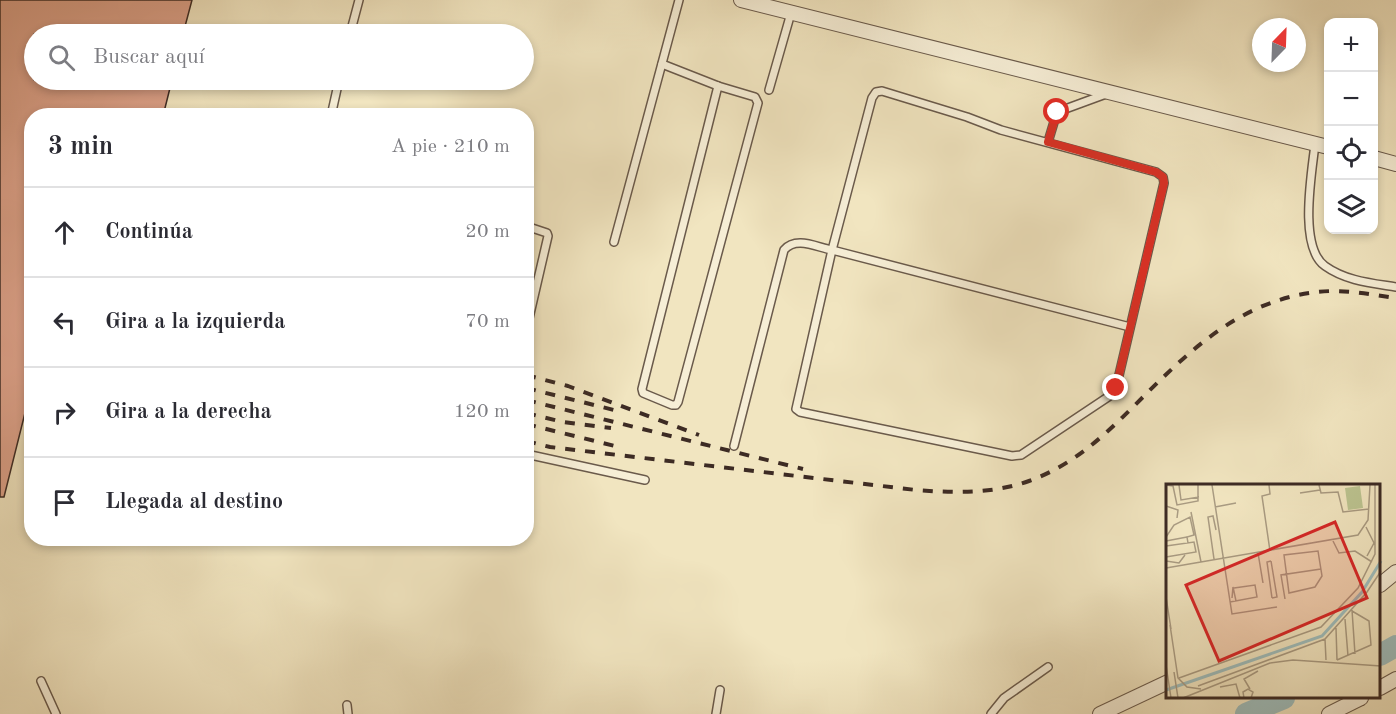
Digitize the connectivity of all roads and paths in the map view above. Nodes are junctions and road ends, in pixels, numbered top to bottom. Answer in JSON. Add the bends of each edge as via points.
{"nodes":[{"id":1,"x":359,"y":0,"type":"edge"},
{"id":2,"x":680,"y":0,"type":"edge"},
{"id":3,"x":741,"y":0,"type":"edge"},
{"id":4,"x":787,"y":8,"type":"edge"},
{"id":5,"x":353,"y":24,"type":"edge"},
{"id":6,"x":662,"y":64,"type":"junction"},
{"id":7,"x":718,"y":86,"type":"junction"},
{"id":8,"x":337,"y":90,"type":"edge"},
{"id":9,"x":770,"y":90,"type":"dead end"},
{"id":10,"x":1110,"y":93,"type":"junction"},
{"id":11,"x":333,"y":108,"type":"edge"},
{"id":12,"x":1048,"y":142,"type":"junction"},
{"id":13,"x":1322,"y":146,"type":"edge"},
{"id":14,"x":1378,"y":159,"type":"edge"},
{"id":15,"x":1396,"y":164,"type":"edge"},
{"id":16,"x":534,"y":228,"type":"edge"},
{"id":17,"x":614,"y":242,"type":"dead end"},
{"id":18,"x":832,"y":250,"type":"junction"},
{"id":19,"x":1396,"y":287,"type":"edge"},
{"id":20,"x":534,"y":296,"type":"edge"},
{"id":21,"x":1130,"y":327,"type":"junction"},
{"id":22,"x":734,"y":446,"type":"dead end"},
{"id":23,"x":534,"y":456,"type":"edge"},
{"id":24,"x":645,"y":480,"type":"dead end"},
{"id":25,"x":1396,"y":572,"type":"edge"},
{"id":26,"x":1381,"y":584,"type":"edge"},
{"id":27,"x":1048,"y":667,"type":"dead end"},
{"id":28,"x":1396,"y":680,"type":"edge"},
{"id":29,"x":41,"y":681,"type":"dead end"},
{"id":30,"x":1166,"y":683,"type":"edge"},
{"id":31,"x":1381,"y":688,"type":"edge"},
{"id":32,"x":720,"y":690,"type":"dead end"},
{"id":33,"x":1359,"y":699,"type":"edge"},
{"id":34,"x":347,"y":705,"type":"dead end"},
{"id":35,"x":56,"y":714,"type":"edge"},
{"id":36,"x":348,"y":714,"type":"edge"},
{"id":37,"x":716,"y":714,"type":"edge"},
{"id":38,"x":991,"y":714,"type":"edge"},
{"id":39,"x":1100,"y":714,"type":"edge"},
{"id":40,"x":1329,"y":714,"type":"edge"}],
"edges":[{"from":1,"to":5,"type":"lane"},
{"from":2,"to":6,"type":"lane"},
{"from":3,"to":4,"type":"street"},
{"from":4,"to":9,"type":"lane"},
{"from":4,"to":10,"type":"street"},
{"from":6,"to":7,"type":"lane"},
{"from":6,"to":17,"type":"lane"},
{"from":7,"to":7,"type":"lane","via":[[642,389],[647,396],[672,405],[678,402],[758,103],[754,97]]},
{"from":8,"to":11,"type":"lane"},
{"from":10,"to":12,"type":"lane","via":[[1057,112]]},
{"from":10,"to":13,"type":"street"},
{"from":12,"to":18,"type":"lane","via":[[876,92]]},
{"from":12,"to":21,"type":"lane","via":[[1163,177]]},
{"from":13,"to":19,"type":"lane","via":[[1309,187],[1315,254],[1324,265],[1357,281]]},
{"from":14,"to":15,"type":"street"},
{"from":16,"to":20,"type":"lane","via":[[548,236]]},
{"from":18,"to":21,"type":"lane"},
{"from":18,"to":21,"type":"lane","via":[[796,406],[800,412],[1017,456],[1114,392]]},
{"from":18,"to":22,"type":"lane","via":[[797,242],[784,250]]},
{"from":23,"to":24,"type":"lane"},
{"from":25,"to":26,"type":"street"},
{"from":27,"to":38,"type":"lane","via":[[1004,698]]},
{"from":28,"to":31,"type":"street"},
{"from":29,"to":35,"type":"lane"},
{"from":30,"to":39,"type":"street"},
{"from":32,"to":37,"type":"lane"},
{"from":33,"to":40,"type":"street"},
{"from":34,"to":36,"type":"lane"}]}
